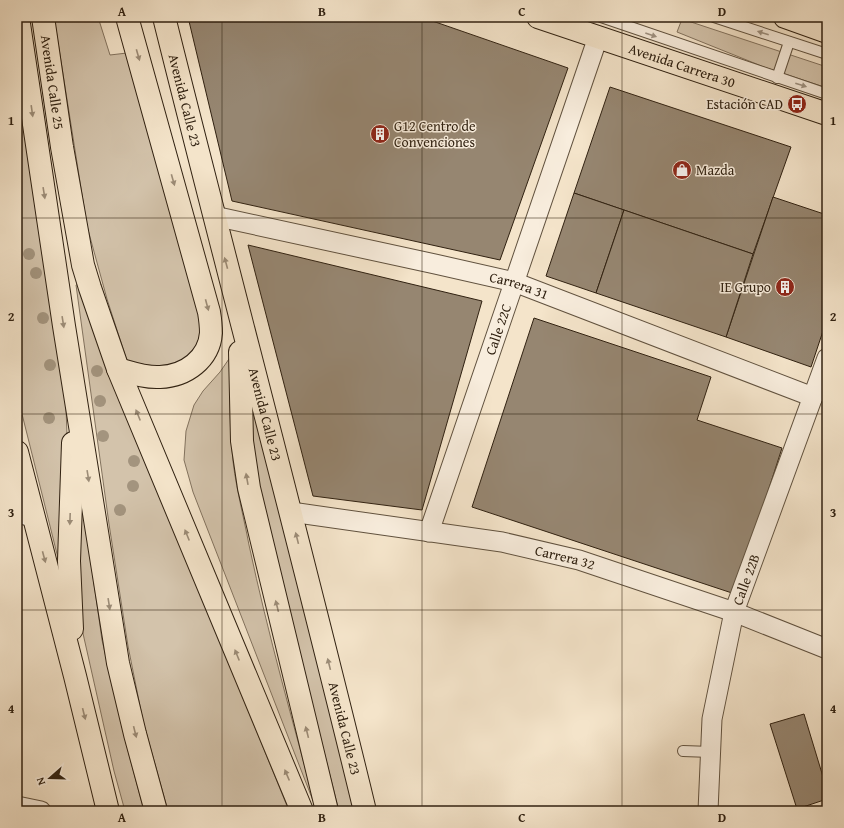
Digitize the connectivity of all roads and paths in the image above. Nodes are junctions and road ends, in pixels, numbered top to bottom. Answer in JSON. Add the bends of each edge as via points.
{"nodes":[{"id":1,"x":18,"y":17,"type":"edge"},
{"id":2,"x":43,"y":17,"type":"edge"},
{"id":3,"x":127,"y":17,"type":"edge"},
{"id":4,"x":164,"y":17,"type":"edge"},
{"id":5,"x":538,"y":17,"type":"edge"},
{"id":6,"x":714,"y":17,"type":"edge"},
{"id":7,"x":785,"y":17,"type":"edge"},
{"id":8,"x":816,"y":25,"type":"edge"},
{"id":9,"x":600,"y":27,"type":"edge"},
{"id":10,"x":790,"y":42,"type":"junction"},
{"id":11,"x":827,"y":54,"type":"edge"},
{"id":12,"x":777,"y":78,"type":"junction"},
{"id":13,"x":827,"y":94,"type":"edge"},
{"id":14,"x":827,"y":114,"type":"edge"},
{"id":15,"x":214,"y":216,"type":"junction"},
{"id":16,"x":514,"y":282,"type":"junction"},
{"id":17,"x":239,"y":314,"type":"junction"},
{"id":18,"x":827,"y":358,"type":"edge"},
{"id":19,"x":118,"y":369,"type":"junction"},
{"id":20,"x":75,"y":396,"type":"junction"},
{"id":21,"x":813,"y":397,"type":"junction"},
{"id":22,"x":17,"y":452,"type":"edge"},
{"id":23,"x":291,"y":512,"type":"junction"},
{"id":24,"x":25,"y":515,"type":"edge"},
{"id":25,"x":429,"y":532,"type":"junction"},
{"id":26,"x":734,"y":612,"type":"junction"},
{"id":27,"x":827,"y":649,"type":"edge"},
{"id":28,"x":75,"y":676,"type":"junction"},
{"id":29,"x":683,"y":751,"type":"dead end"},
{"id":30,"x":711,"y":752,"type":"junction"},
{"id":31,"x":17,"y":806,"type":"edge"},
{"id":32,"x":41,"y":811,"type":"edge"},
{"id":33,"x":108,"y":811,"type":"edge"},
{"id":34,"x":156,"y":811,"type":"edge"},
{"id":35,"x":302,"y":811,"type":"edge"},
{"id":36,"x":327,"y":811,"type":"edge"},
{"id":37,"x":365,"y":811,"type":"edge"},
{"id":38,"x":708,"y":811,"type":"edge"}],
"edges":[{"from":1,"to":20,"type":"highway","name":"Avenida Calle 25","one_way":true},
{"from":2,"to":19,"type":"highway","name":"Avenida Calle 25","via":[[83,265]]},
{"from":3,"to":19,"type":"highway","one_way":true,"via":[[209,312],[211,333],[208,348],[188,370],[160,377]]},
{"from":4,"to":15,"type":"highway","name":"Avenida Calle 23"},
{"from":5,"to":9,"type":"highway","name":"Avenida Carrera 30"},
{"from":10,"to":6,"type":"lane","one_way":true},
{"from":7,"to":8,"type":"highway"},
{"from":9,"to":12,"type":"lane","one_way":true},
{"from":9,"to":14,"type":"highway","name":"Avenida Carrera 30"},
{"from":9,"to":16,"type":"street","name":"Calle 22C"},
{"from":10,"to":11,"type":"lane"},
{"from":10,"to":12,"type":"lane"},
{"from":12,"to":13,"type":"lane","one_way":true},
{"from":15,"to":16,"type":"street","name":"Carrera 31"},
{"from":17,"to":15,"type":"highway","name":"Avenida Calle 23","one_way":true},
{"from":16,"to":21,"type":"street","name":"Carrera 31"},
{"from":16,"to":25,"type":"street","name":"Calle 22C"},
{"from":17,"to":23,"type":"highway","name":"Avenida Calle 23"},
{"from":36,"to":17,"type":"highway","one_way":true,"via":[[249,488],[242,441]]},
{"from":18,"to":21,"type":"street","name":"Calle 22B"},
{"from":35,"to":19,"type":"highway","one_way":true},
{"from":20,"to":28,"type":"highway","one_way":true,"via":[[69,561]]},
{"from":20,"to":34,"type":"highway","one_way":true,"via":[[118,663]]},
{"from":21,"to":26,"type":"street","name":"Calle 22B"},
{"from":22,"to":24,"type":"highway"},
{"from":23,"to":25,"type":"street","name":"Carrera 32"},
{"from":37,"to":23,"type":"highway","name":"Avenida Calle 23","one_way":true},
{"from":24,"to":28,"type":"highway","one_way":true},
{"from":25,"to":26,"type":"street","name":"Carrera 32","via":[[502,542],[579,560]]},
{"from":26,"to":27,"type":"street","name":"Carrera 32"},
{"from":26,"to":30,"type":"street","name":"Calle 22B","via":[[712,719]]},
{"from":28,"to":33,"type":"highway","one_way":true},
{"from":29,"to":30,"type":"lane"},
{"from":30,"to":38,"type":"street","name":"Calle 22B"},
{"from":31,"to":32,"type":"street"}]}
